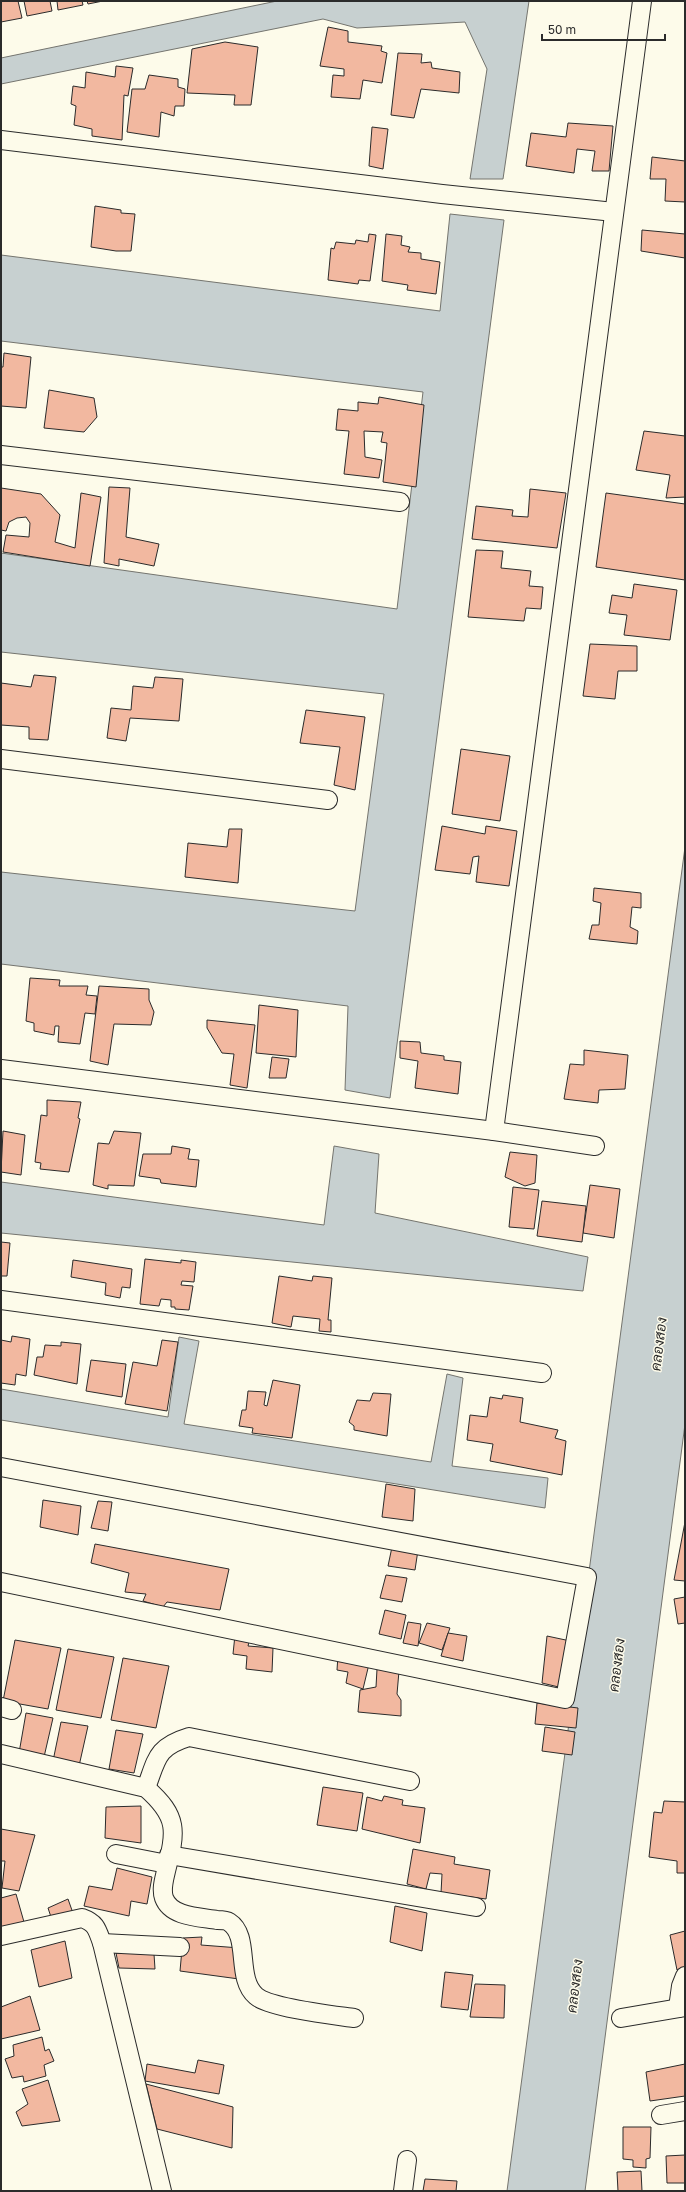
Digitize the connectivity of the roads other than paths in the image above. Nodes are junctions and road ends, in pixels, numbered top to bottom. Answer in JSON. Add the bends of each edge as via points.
{"nodes":[{"id":1,"x":642,"y":1,"type":"edge"},
{"id":2,"x":1,"y":140,"type":"edge"},
{"id":3,"x":614,"y":212,"type":"junction"},
{"id":4,"x":1,"y":455,"type":"edge"},
{"id":5,"x":400,"y":502,"type":"dead end"},
{"id":6,"x":1,"y":759,"type":"edge"},
{"id":7,"x":328,"y":800,"type":"dead end"},
{"id":8,"x":1,"y":1069,"type":"edge"},
{"id":9,"x":494,"y":1131,"type":"junction"},
{"id":10,"x":595,"y":1146,"type":"dead end"},
{"id":11,"x":1,"y":1300,"type":"edge"},
{"id":12,"x":542,"y":1373,"type":"dead end"},
{"id":13,"x":1,"y":1467,"type":"edge"},
{"id":14,"x":1,"y":1582,"type":"edge"},
{"id":15,"x":1,"y":1754,"type":"edge"},
{"id":16,"x":410,"y":1781,"type":"dead end"},
{"id":17,"x":146,"y":1788,"type":"junction"},
{"id":18,"x":116,"y":1854,"type":"dead end"},
{"id":19,"x":168,"y":1860,"type":"junction"},
{"id":20,"x":476,"y":1907,"type":"dead end"},
{"id":21,"x":1,"y":1936,"type":"edge"},
{"id":22,"x":102,"y":1943,"type":"junction"},
{"id":23,"x":180,"y":1947,"type":"dead end"},
{"id":24,"x":685,"y":1976,"type":"edge"},
{"id":25,"x":682,"y":2008,"type":"edge"},
{"id":26,"x":354,"y":2018,"type":"dead end"},
{"id":27,"x":621,"y":2018,"type":"dead end"},
{"id":28,"x":685,"y":2111,"type":"edge"},
{"id":29,"x":661,"y":2115,"type":"dead end"},
{"id":30,"x":407,"y":2160,"type":"dead end"},
{"id":31,"x":162,"y":2191,"type":"edge"},
{"id":32,"x":403,"y":2191,"type":"edge"}],
"edges":[{"from":1,"to":3,"type":"street"},
{"from":2,"to":3,"type":"street","via":[[518,203]]},
{"from":3,"to":9,"type":"street"},
{"from":4,"to":5,"type":"street"},
{"from":6,"to":7,"type":"street"},
{"from":8,"to":9,"type":"street"},
{"from":9,"to":10,"type":"street"},
{"from":11,"to":12,"type":"street"},
{"from":13,"to":14,"type":"street","via":[[586,1577],[565,1699]]},
{"from":15,"to":17,"type":"street"},
{"from":16,"to":17,"type":"street","via":[[189,1737],[172,1742],[160,1752]]},
{"from":17,"to":19,"type":"street","via":[[159,1800],[173,1822],[174,1838]]},
{"from":18,"to":19,"type":"street"},
{"from":19,"to":20,"type":"street"},
{"from":19,"to":26,"type":"street","via":[[163,1884],[163,1897],[168,1907],[179,1913],[229,1922],[238,1933],[245,1977],[249,1988],[257,1997],[271,2003]]},
{"from":21,"to":22,"type":"street","via":[[82,1918],[97,1928]]},
{"from":22,"to":23,"type":"street"},
{"from":22,"to":31,"type":"street"},
{"from":24,"to":25,"type":"street","via":[[681,1986]]},
{"from":25,"to":27,"type":"street"},
{"from":28,"to":29,"type":"street"},
{"from":30,"to":32,"type":"street"}]}
